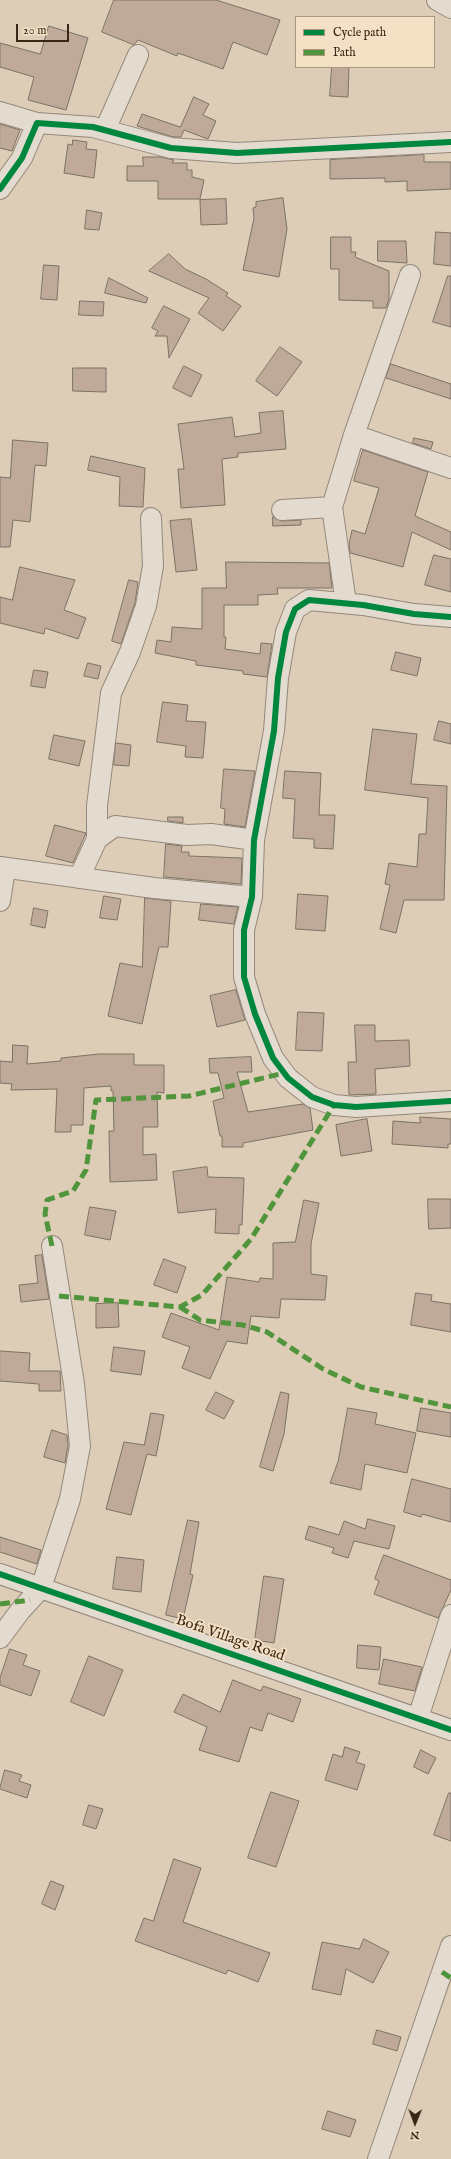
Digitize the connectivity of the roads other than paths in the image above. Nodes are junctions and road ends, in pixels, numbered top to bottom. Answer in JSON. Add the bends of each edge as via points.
{"nodes":[{"id":1,"x":437,"y":0,"type":"edge"},
{"id":2,"x":451,"y":8,"type":"edge"},
{"id":3,"x":138,"y":55,"type":"dead end"},
{"id":4,"x":0,"y":112,"type":"edge"},
{"id":5,"x":37,"y":122,"type":"junction"},
{"id":6,"x":105,"y":130,"type":"junction"},
{"id":7,"x":451,"y":142,"type":"edge"},
{"id":8,"x":0,"y":189,"type":"edge"},
{"id":9,"x":410,"y":275,"type":"dead end"},
{"id":10,"x":354,"y":436,"type":"junction"},
{"id":11,"x":451,"y":468,"type":"edge"},
{"id":12,"x":332,"y":507,"type":"junction"},
{"id":13,"x":282,"y":510,"type":"dead end"},
{"id":14,"x":151,"y":518,"type":"dead end"},
{"id":15,"x":346,"y":603,"type":"junction"},
{"id":16,"x":451,"y":617,"type":"edge"},
{"id":17,"x":97,"y":839,"type":"junction"},
{"id":18,"x":254,"y":840,"type":"junction"},
{"id":19,"x":2,"y":868,"type":"edge"},
{"id":20,"x":80,"y":878,"type":"junction"},
{"id":21,"x":252,"y":897,"type":"junction"},
{"id":22,"x":0,"y":901,"type":"edge"},
{"id":23,"x":451,"y":1101,"type":"edge"},
{"id":24,"x":52,"y":1246,"type":"dead end"},
{"id":25,"x":0,"y":1574,"type":"edge"},
{"id":26,"x":41,"y":1588,"type":"junction"},
{"id":27,"x":451,"y":1615,"type":"edge"},
{"id":28,"x":0,"y":1638,"type":"edge"},
{"id":29,"x":418,"y":1718,"type":"junction"},
{"id":30,"x":451,"y":1730,"type":"edge"},
{"id":31,"x":451,"y":1946,"type":"edge"},
{"id":32,"x":378,"y":2159,"type":"edge"}],
"edges":[{"from":1,"to":2,"type":"street"},
{"from":3,"to":6,"type":"street"},
{"from":4,"to":5,"type":"street"},
{"from":5,"to":6,"type":"street"},
{"from":5,"to":8,"type":"street","via":[[22,158]]},
{"from":6,"to":7,"type":"street","via":[[171,148],[238,153]]},
{"from":9,"to":10,"type":"street"},
{"from":10,"to":11,"type":"street"},
{"from":10,"to":12,"type":"street"},
{"from":12,"to":13,"type":"street"},
{"from":12,"to":15,"type":"street"},
{"from":14,"to":17,"type":"street","via":[[151,579],[146,606],[112,693],[97,806]]},
{"from":15,"to":16,"type":"street"},
{"from":15,"to":18,"type":"street","via":[[309,600],[295,609],[286,632],[278,678],[274,731]]},
{"from":17,"to":18,"type":"street","via":[[115,826]]},
{"from":17,"to":20,"type":"street"},
{"from":18,"to":21,"type":"street"},
{"from":19,"to":20,"type":"street"},
{"from":19,"to":22,"type":"street"},
{"from":20,"to":21,"type":"street"},
{"from":21,"to":23,"type":"street","via":[[244,930],[244,977],[255,1014],[273,1058],[288,1078],[312,1098],[334,1105],[356,1107]]},
{"from":24,"to":26,"type":"street","via":[[74,1384],[80,1446],[70,1499]]},
{"from":25,"to":26,"type":"street","name":"Bofa Village Road"},
{"from":26,"to":28,"type":"street"},
{"from":26,"to":29,"type":"street","name":"Bofa Village Road"},
{"from":27,"to":29,"type":"street"},
{"from":29,"to":30,"type":"street","name":"Bofa Village Road"},
{"from":31,"to":32,"type":"street"}]}
